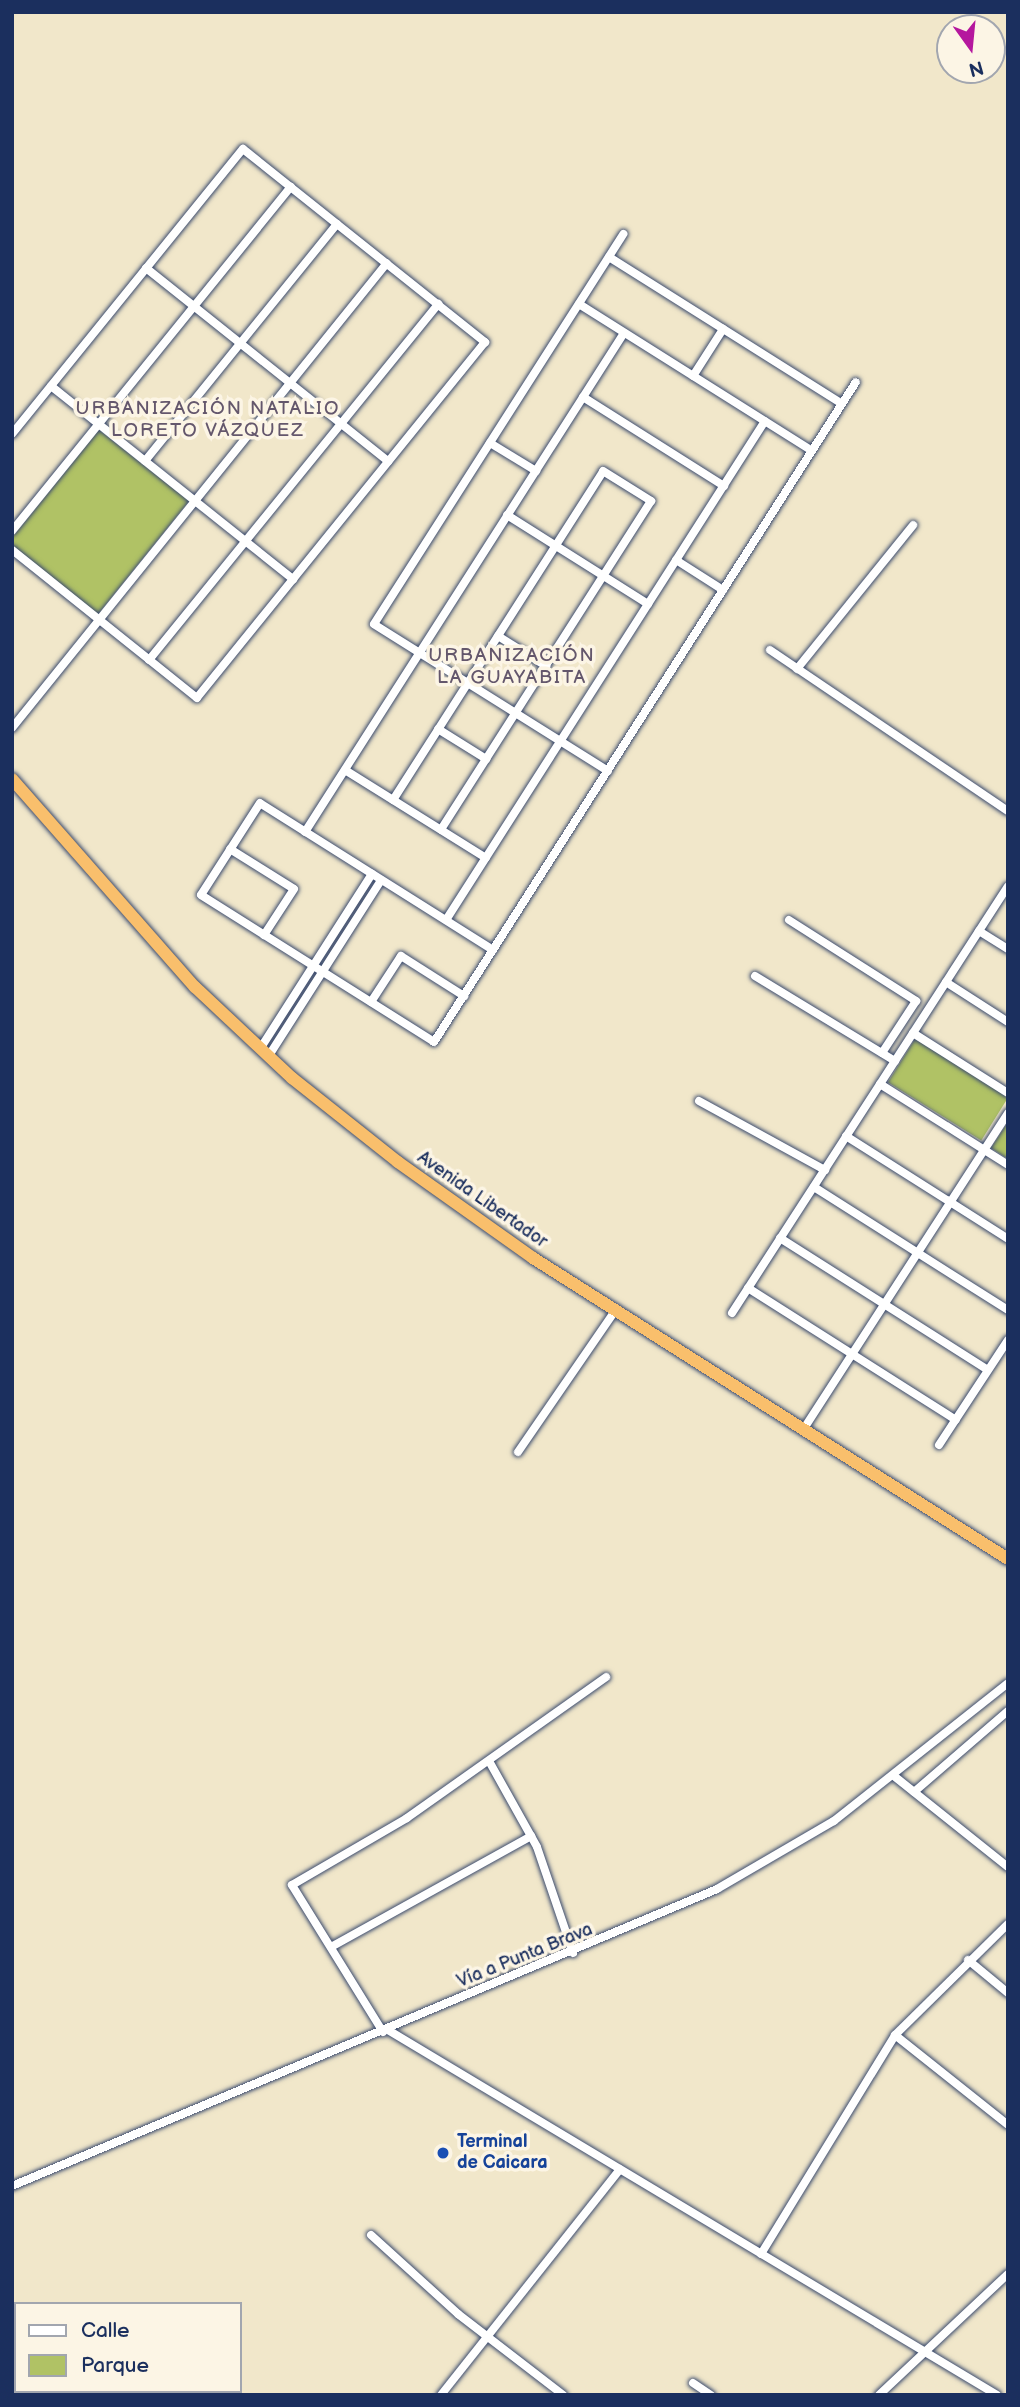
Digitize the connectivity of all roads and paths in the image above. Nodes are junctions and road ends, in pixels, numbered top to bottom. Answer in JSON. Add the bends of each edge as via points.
{"nodes":[{"id":1,"x":291,"y":187,"type":"junction"},
{"id":2,"x":337,"y":223,"type":"junction"},
{"id":3,"x":623,"y":234,"type":"dead end"},
{"id":4,"x":609,"y":257,"type":"junction"},
{"id":5,"x":387,"y":263,"type":"junction"},
{"id":6,"x":146,"y":268,"type":"junction"},
{"id":7,"x":438,"y":304,"type":"junction"},
{"id":8,"x":579,"y":304,"type":"junction"},
{"id":9,"x":194,"y":306,"type":"junction"},
{"id":10,"x":723,"y":329,"type":"junction"},
{"id":11,"x":624,"y":333,"type":"junction"},
{"id":12,"x":240,"y":343,"type":"junction"},
{"id":13,"x":693,"y":376,"type":"junction"},
{"id":14,"x":856,"y":382,"type":"dead end"},
{"id":15,"x":290,"y":383,"type":"junction"},
{"id":16,"x":51,"y":386,"type":"junction"},
{"id":17,"x":583,"y":397,"type":"junction"},
{"id":18,"x":842,"y":404,"type":"junction"},
{"id":19,"x":765,"y":421,"type":"junction"},
{"id":20,"x":341,"y":423,"type":"junction"},
{"id":21,"x":99,"y":424,"type":"junction"},
{"id":22,"x":12,"y":434,"type":"edge"},
{"id":23,"x":490,"y":443,"type":"junction"},
{"id":24,"x":812,"y":451,"type":"junction"},
{"id":25,"x":145,"y":461,"type":"junction"},
{"id":26,"x":388,"y":461,"type":"junction"},
{"id":27,"x":536,"y":471,"type":"junction"},
{"id":28,"x":724,"y":486,"type":"junction"},
{"id":29,"x":195,"y":501,"type":"junction"},
{"id":30,"x":508,"y":515,"type":"junction"},
{"id":31,"x":913,"y":525,"type":"dead end"},
{"id":32,"x":12,"y":531,"type":"edge"},
{"id":33,"x":246,"y":541,"type":"junction"},
{"id":34,"x":555,"y":545,"type":"junction"},
{"id":35,"x":12,"y":550,"type":"edge"},
{"id":36,"x":676,"y":560,"type":"junction"},
{"id":37,"x":603,"y":576,"type":"junction"},
{"id":38,"x":293,"y":579,"type":"junction"},
{"id":39,"x":723,"y":590,"type":"junction"},
{"id":40,"x":648,"y":604,"type":"junction"},
{"id":41,"x":99,"y":619,"type":"junction"},
{"id":42,"x":498,"y":636,"type":"junction"},
{"id":43,"x":770,"y":650,"type":"dead end"},
{"id":44,"x":420,"y":653,"type":"junction"},
{"id":45,"x":149,"y":660,"type":"junction"},
{"id":46,"x":546,"y":666,"type":"junction"},
{"id":47,"x":797,"y":669,"type":"junction"},
{"id":48,"x":468,"y":683,"type":"junction"},
{"id":49,"x":516,"y":713,"type":"junction"},
{"id":50,"x":12,"y":728,"type":"edge"},
{"id":51,"x":439,"y":729,"type":"junction"},
{"id":52,"x":561,"y":741,"type":"junction"},
{"id":53,"x":486,"y":759,"type":"junction"},
{"id":54,"x":345,"y":770,"type":"junction"},
{"id":55,"x":607,"y":771,"type":"junction"},
{"id":56,"x":12,"y":779,"type":"edge"},
{"id":57,"x":393,"y":800,"type":"junction"},
{"id":58,"x":1008,"y":811,"type":"edge"},
{"id":59,"x":441,"y":830,"type":"junction"},
{"id":60,"x":305,"y":832,"type":"junction"},
{"id":61,"x":230,"y":849,"type":"junction"},
{"id":62,"x":486,"y":858,"type":"junction"},
{"id":63,"x":372,"y":874,"type":"junction"},
{"id":64,"x":381,"y":880,"type":"junction"},
{"id":65,"x":1008,"y":886,"type":"edge"},
{"id":66,"x":446,"y":920,"type":"junction"},
{"id":67,"x":789,"y":920,"type":"dead end"},
{"id":68,"x":979,"y":931,"type":"junction"},
{"id":69,"x":264,"y":935,"type":"junction"},
{"id":70,"x":1008,"y":949,"type":"edge"},
{"id":71,"x":493,"y":950,"type":"junction"},
{"id":72,"x":313,"y":965,"type":"junction"},
{"id":73,"x":323,"y":971,"type":"junction"},
{"id":74,"x":755,"y":976,"type":"dead end"},
{"id":75,"x":946,"y":982,"type":"junction"},
{"id":76,"x":464,"y":996,"type":"junction"},
{"id":77,"x":372,"y":1002,"type":"junction"},
{"id":78,"x":1008,"y":1022,"type":"edge"},
{"id":79,"x":913,"y":1033,"type":"junction"},
{"id":80,"x":264,"y":1053,"type":"junction"},
{"id":81,"x":881,"y":1053,"type":"junction"},
{"id":82,"x":895,"y":1061,"type":"junction"},
{"id":83,"x":880,"y":1084,"type":"junction"},
{"id":84,"x":1008,"y":1093,"type":"edge"},
{"id":85,"x":699,"y":1101,"type":"dead end"},
{"id":86,"x":1008,"y":1113,"type":"edge"},
{"id":87,"x":846,"y":1136,"type":"junction"},
{"id":88,"x":984,"y":1150,"type":"junction"},
{"id":89,"x":1008,"y":1165,"type":"edge"},
{"id":90,"x":825,"y":1170,"type":"junction"},
{"id":91,"x":814,"y":1186,"type":"junction"},
{"id":92,"x":950,"y":1202,"type":"junction"},
{"id":93,"x":780,"y":1238,"type":"junction"},
{"id":94,"x":1008,"y":1239,"type":"edge"},
{"id":95,"x":918,"y":1253,"type":"junction"},
{"id":96,"x":748,"y":1288,"type":"junction"},
{"id":97,"x":884,"y":1305,"type":"junction"},
{"id":98,"x":1008,"y":1310,"type":"edge"},
{"id":99,"x":615,"y":1311,"type":"junction"},
{"id":100,"x":732,"y":1313,"type":"dead end"},
{"id":101,"x":1008,"y":1339,"type":"edge"},
{"id":102,"x":852,"y":1354,"type":"junction"},
{"id":103,"x":988,"y":1370,"type":"junction"},
{"id":104,"x":956,"y":1420,"type":"junction"},
{"id":105,"x":803,"y":1430,"type":"junction"},
{"id":106,"x":939,"y":1446,"type":"dead end"},
{"id":107,"x":518,"y":1452,"type":"dead end"},
{"id":108,"x":1008,"y":1559,"type":"edge"},
{"id":109,"x":606,"y":1677,"type":"dead end"},
{"id":110,"x":1008,"y":1683,"type":"edge"},
{"id":111,"x":1008,"y":1711,"type":"edge"},
{"id":112,"x":489,"y":1761,"type":"junction"},
{"id":113,"x":894,"y":1776,"type":"junction"},
{"id":114,"x":914,"y":1792,"type":"junction"},
{"id":115,"x":531,"y":1836,"type":"junction"},
{"id":116,"x":1008,"y":1867,"type":"edge"},
{"id":117,"x":1008,"y":1924,"type":"edge"},
{"id":118,"x":331,"y":1947,"type":"junction"},
{"id":119,"x":573,"y":1953,"type":"junction"},
{"id":120,"x":968,"y":1960,"type":"junction"},
{"id":121,"x":1008,"y":1993,"type":"edge"},
{"id":122,"x":385,"y":2031,"type":"junction"},
{"id":123,"x":895,"y":2035,"type":"junction"},
{"id":124,"x":1008,"y":2125,"type":"edge"},
{"id":125,"x":620,"y":2169,"type":"junction"},
{"id":126,"x":12,"y":2186,"type":"edge"},
{"id":127,"x":371,"y":2235,"type":"dead end"},
{"id":128,"x":761,"y":2254,"type":"junction"},
{"id":129,"x":1008,"y":2274,"type":"edge"},
{"id":130,"x":486,"y":2337,"type":"junction"},
{"id":131,"x":924,"y":2351,"type":"junction"},
{"id":132,"x":693,"y":2383,"type":"dead end"},
{"id":133,"x":441,"y":2395,"type":"edge"},
{"id":134,"x":563,"y":2395,"type":"edge"},
{"id":135,"x":711,"y":2395,"type":"edge"},
{"id":136,"x":879,"y":2395,"type":"edge"},
{"id":137,"x":997,"y":2395,"type":"edge"}],
"edges":[{"from":1,"to":2,"type":"street"},
{"from":1,"to":6,"type":"street","via":[[243,149]]},
{"from":1,"to":9,"type":"street"},
{"from":2,"to":5,"type":"street"},
{"from":2,"to":12,"type":"street"},
{"from":3,"to":4,"type":"street"},
{"from":4,"to":8,"type":"street"},
{"from":4,"to":10,"type":"street"},
{"from":5,"to":7,"type":"street"},
{"from":5,"to":15,"type":"street"},
{"from":6,"to":9,"type":"street"},
{"from":6,"to":16,"type":"street"},
{"from":7,"to":20,"type":"street"},
{"from":7,"to":26,"type":"street","via":[[485,342]]},
{"from":8,"to":11,"type":"street"},
{"from":8,"to":23,"type":"street"},
{"from":9,"to":12,"type":"street"},
{"from":9,"to":21,"type":"street"},
{"from":10,"to":13,"type":"street"},
{"from":10,"to":18,"type":"street"},
{"from":11,"to":13,"type":"street"},
{"from":11,"to":17,"type":"street"},
{"from":12,"to":15,"type":"street"},
{"from":12,"to":25,"type":"street"},
{"from":13,"to":19,"type":"street"},
{"from":14,"to":18,"type":"street"},
{"from":15,"to":20,"type":"street"},
{"from":15,"to":29,"type":"street"},
{"from":16,"to":21,"type":"street"},
{"from":16,"to":22,"type":"street"},
{"from":17,"to":27,"type":"street"},
{"from":17,"to":28,"type":"street"},
{"from":18,"to":24,"type":"street"},
{"from":19,"to":24,"type":"street"},
{"from":19,"to":28,"type":"street"},
{"from":20,"to":26,"type":"street"},
{"from":20,"to":33,"type":"street"},
{"from":21,"to":25,"type":"street"},
{"from":21,"to":32,"type":"street"},
{"from":23,"to":27,"type":"street"},
{"from":23,"to":44,"type":"street","via":[[374,624]]},
{"from":24,"to":39,"type":"street"},
{"from":25,"to":29,"type":"street"},
{"from":26,"to":38,"type":"street"},
{"from":27,"to":30,"type":"street"},
{"from":28,"to":36,"type":"street"},
{"from":29,"to":33,"type":"street"},
{"from":29,"to":41,"type":"street"},
{"from":30,"to":34,"type":"street"},
{"from":30,"to":44,"type":"street"},
{"from":31,"to":47,"type":"street"},
{"from":33,"to":38,"type":"street"},
{"from":33,"to":45,"type":"street"},
{"from":34,"to":37,"type":"street"},
{"from":34,"to":37,"type":"street","via":[[603,471],[651,502]]},
{"from":34,"to":42,"type":"street"},
{"from":35,"to":41,"type":"street"},
{"from":36,"to":39,"type":"street"},
{"from":36,"to":40,"type":"street"},
{"from":37,"to":40,"type":"street"},
{"from":37,"to":46,"type":"street"},
{"from":38,"to":45,"type":"street","via":[[197,698]]},
{"from":39,"to":55,"type":"street"},
{"from":40,"to":52,"type":"street"},
{"from":41,"to":45,"type":"street"},
{"from":41,"to":50,"type":"street"},
{"from":42,"to":46,"type":"street"},
{"from":42,"to":48,"type":"street"},
{"from":43,"to":47,"type":"street"},
{"from":44,"to":48,"type":"street"},
{"from":44,"to":54,"type":"street"},
{"from":46,"to":49,"type":"street"},
{"from":47,"to":58,"type":"street"},
{"from":48,"to":49,"type":"street"},
{"from":48,"to":51,"type":"street"},
{"from":49,"to":52,"type":"street"},
{"from":49,"to":53,"type":"street"},
{"from":51,"to":53,"type":"street"},
{"from":51,"to":57,"type":"street"},
{"from":52,"to":55,"type":"street"},
{"from":52,"to":62,"type":"street"},
{"from":53,"to":59,"type":"street"},
{"from":54,"to":57,"type":"street"},
{"from":54,"to":60,"type":"street"},
{"from":55,"to":71,"type":"street"},
{"from":56,"to":80,"type":"highway","name":"Avenida Libertador","via":[[137,926]]},
{"from":57,"to":59,"type":"street"},
{"from":59,"to":62,"type":"street"},
{"from":60,"to":61,"type":"street","via":[[260,803]]},
{"from":60,"to":63,"type":"street"},
{"from":61,"to":69,"type":"street","via":[[201,895]]},
{"from":61,"to":69,"type":"street","via":[[294,889]]},
{"from":62,"to":66,"type":"street"},
{"from":63,"to":64,"type":"street"},
{"from":63,"to":72,"type":"street"},
{"from":64,"to":66,"type":"street"},
{"from":64,"to":73,"type":"street"},
{"from":65,"to":68,"type":"street"},
{"from":66,"to":71,"type":"street"},
{"from":67,"to":81,"type":"street","via":[[915,1000]]},
{"from":68,"to":70,"type":"street"},
{"from":68,"to":75,"type":"street"},
{"from":69,"to":72,"type":"street"},
{"from":71,"to":76,"type":"street"},
{"from":72,"to":73,"type":"street"},
{"from":72,"to":80,"type":"street"},
{"from":73,"to":77,"type":"street"},
{"from":73,"to":80,"type":"street"},
{"from":74,"to":81,"type":"street"},
{"from":75,"to":78,"type":"street"},
{"from":75,"to":79,"type":"street"},
{"from":76,"to":77,"type":"street","via":[[434,1042]]},
{"from":76,"to":77,"type":"street","via":[[401,956]]},
{"from":79,"to":82,"type":"street"},
{"from":79,"to":84,"type":"street"},
{"from":80,"to":99,"type":"highway","name":"Avenida Libertador","via":[[486,1227]]},
{"from":81,"to":82,"type":"street"},
{"from":82,"to":83,"type":"street"},
{"from":83,"to":87,"type":"street"},
{"from":83,"to":88,"type":"street"},
{"from":85,"to":90,"type":"street"},
{"from":86,"to":88,"type":"street"},
{"from":87,"to":90,"type":"street"},
{"from":87,"to":92,"type":"street"},
{"from":88,"to":89,"type":"street"},
{"from":88,"to":92,"type":"street"},
{"from":90,"to":91,"type":"street"},
{"from":91,"to":93,"type":"street"},
{"from":91,"to":95,"type":"street"},
{"from":92,"to":94,"type":"street"},
{"from":92,"to":95,"type":"street"},
{"from":93,"to":96,"type":"street"},
{"from":93,"to":97,"type":"street"},
{"from":95,"to":97,"type":"street"},
{"from":95,"to":98,"type":"street"},
{"from":96,"to":100,"type":"street"},
{"from":96,"to":102,"type":"street"},
{"from":97,"to":102,"type":"street"},
{"from":97,"to":103,"type":"street"},
{"from":99,"to":105,"type":"highway","name":"Avenida Libertador"},
{"from":99,"to":107,"type":"street"},
{"from":101,"to":103,"type":"street"},
{"from":102,"to":104,"type":"street"},
{"from":102,"to":105,"type":"street"},
{"from":103,"to":104,"type":"street"},
{"from":104,"to":106,"type":"street"},
{"from":105,"to":108,"type":"highway","name":"Avenida Libertador"},
{"from":109,"to":112,"type":"street"},
{"from":110,"to":113,"type":"street","name":"Vía a Punta Brava"},
{"from":111,"to":114,"type":"street"},
{"from":112,"to":115,"type":"street"},
{"from":112,"to":118,"type":"street","via":[[292,1885]]},
{"from":113,"to":114,"type":"street"},
{"from":113,"to":119,"type":"street","name":"Vía a Punta Brava","via":[[754,1870]]},
{"from":114,"to":116,"type":"street"},
{"from":115,"to":118,"type":"street"},
{"from":115,"to":119,"type":"street"},
{"from":117,"to":120,"type":"street"},
{"from":118,"to":122,"type":"street"},
{"from":119,"to":122,"type":"street","name":"Vía a Punta Brava"},
{"from":120,"to":121,"type":"street"},
{"from":120,"to":123,"type":"street"},
{"from":122,"to":125,"type":"street"},
{"from":122,"to":126,"type":"street","name":"Vía a Punta Brava"},
{"from":123,"to":124,"type":"street"},
{"from":123,"to":128,"type":"street"},
{"from":125,"to":128,"type":"street"},
{"from":125,"to":130,"type":"street"},
{"from":127,"to":130,"type":"street"},
{"from":128,"to":131,"type":"street"},
{"from":129,"to":131,"type":"street"},
{"from":130,"to":133,"type":"street"},
{"from":130,"to":134,"type":"street"},
{"from":131,"to":136,"type":"street"},
{"from":131,"to":137,"type":"street"},
{"from":132,"to":135,"type":"street"}]}
